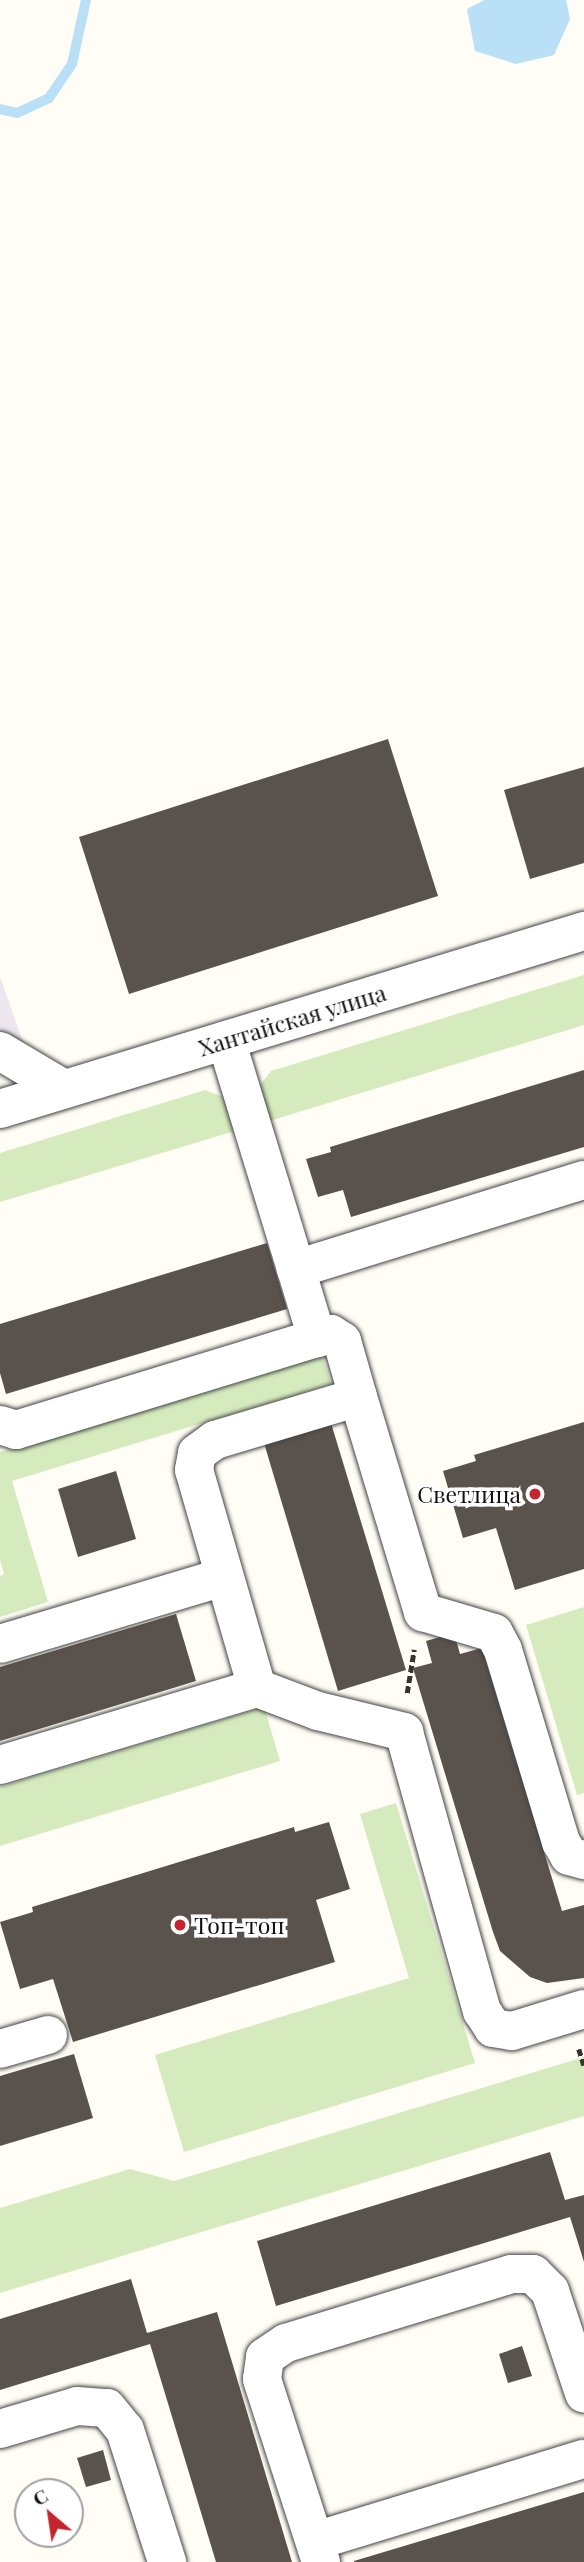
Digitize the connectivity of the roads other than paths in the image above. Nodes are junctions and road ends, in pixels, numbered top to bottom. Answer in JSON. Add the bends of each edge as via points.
{"nodes":[{"id":1,"x":584,"y":932,"type":"edge"},
{"id":2,"x":226,"y":1040,"type":"junction"},
{"id":3,"x":0,"y":1051,"type":"edge"},
{"id":4,"x":64,"y":1089,"type":"junction"},
{"id":5,"x":0,"y":1109,"type":"edge"},
{"id":6,"x":584,"y":1180,"type":"edge"},
{"id":7,"x":296,"y":1269,"type":"junction"},
{"id":8,"x":317,"y":1338,"type":"junction"},
{"id":9,"x":358,"y":1396,"type":"junction"},
{"id":10,"x":0,"y":1425,"type":"edge"},
{"id":11,"x":223,"y":1577,"type":"junction"},
{"id":12,"x":0,"y":1644,"type":"edge"},
{"id":13,"x":257,"y":1688,"type":"junction"},
{"id":14,"x":0,"y":1765,"type":"edge"},
{"id":15,"x":584,"y":1860,"type":"edge"},
{"id":16,"x":584,"y":2010,"type":"edge"},
{"id":17,"x":48,"y":2035,"type":"dead end"},
{"id":18,"x":0,"y":2049,"type":"edge"},
{"id":19,"x":584,"y":2393,"type":"edge"},
{"id":20,"x":0,"y":2429,"type":"edge"},
{"id":21,"x":584,"y":2459,"type":"edge"},
{"id":22,"x":318,"y":2552,"type":"edge"},
{"id":23,"x":167,"y":2562,"type":"edge"}],
"edges":[{"from":1,"to":2,"type":"street","name":"Хантайская улица"},
{"from":2,"to":4,"type":"street","name":"Хантайская улица"},
{"from":2,"to":7,"type":"street"},
{"from":3,"to":4,"type":"street"},
{"from":4,"to":5,"type":"street","name":"Хантайская улица"},
{"from":6,"to":7,"type":"street"},
{"from":7,"to":8,"type":"street"},
{"from":8,"to":9,"type":"street","via":[[331,1334],[342,1341]]},
{"from":8,"to":10,"type":"street","via":[[16,1430]]},
{"from":9,"to":11,"type":"street","via":[[215,1440],[198,1452],[194,1470]]},
{"from":9,"to":15,"type":"street","via":[[423,1612],[494,1633],[561,1842],[569,1856]]},
{"from":11,"to":12,"type":"street"},
{"from":11,"to":13,"type":"street"},
{"from":13,"to":14,"type":"street"},
{"from":13,"to":16,"type":"street","via":[[318,1711],[404,1732],[482,2011],[493,2028],[512,2031]]},
{"from":17,"to":18,"type":"street"},
{"from":19,"to":22,"type":"street","via":[[550,2291],[533,2274],[511,2274],[286,2343],[265,2357],[262,2379]]},
{"from":20,"to":23,"type":"street","via":[[77,2406],[107,2408],[125,2430]]},
{"from":21,"to":22,"type":"street"}]}
